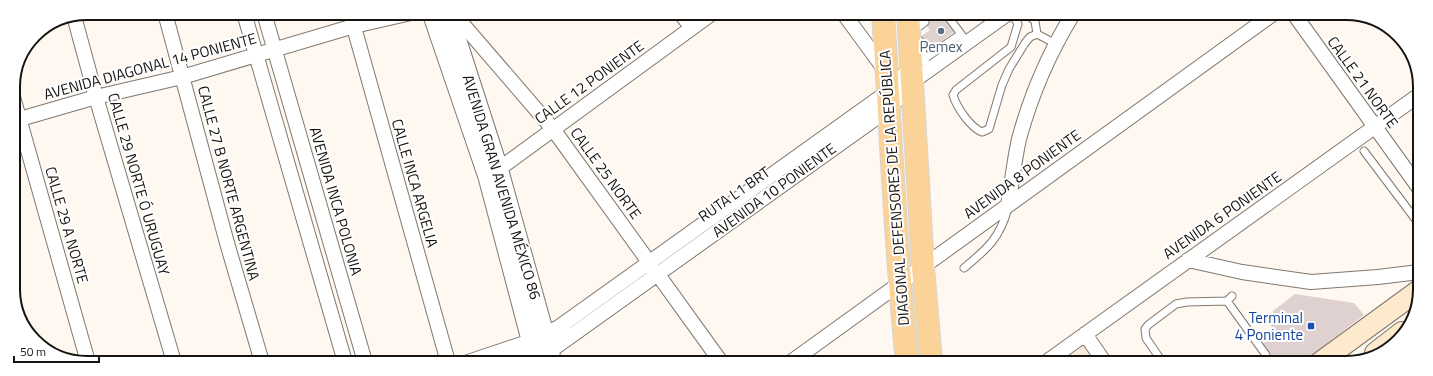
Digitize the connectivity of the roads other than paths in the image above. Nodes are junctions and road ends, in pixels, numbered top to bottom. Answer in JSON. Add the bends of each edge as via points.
{"nodes":[{"id":1,"x":167,"y":20,"type":"edge"},
{"id":2,"x":246,"y":20,"type":"edge"},
{"id":3,"x":266,"y":20,"type":"edge"},
{"id":4,"x":352,"y":20,"type":"edge"},
{"id":5,"x":434,"y":20,"type":"edge"},
{"id":6,"x":450,"y":20,"type":"edge"},
{"id":7,"x":459,"y":20,"type":"edge"},
{"id":8,"x":686,"y":20,"type":"edge"},
{"id":9,"x":703,"y":20,"type":"edge"},
{"id":10,"x":711,"y":20,"type":"edge"},
{"id":11,"x":849,"y":20,"type":"edge"},
{"id":12,"x":885,"y":20,"type":"edge"},
{"id":13,"x":950,"y":20,"type":"edge"},
{"id":14,"x":1001,"y":20,"type":"edge"},
{"id":15,"x":1015,"y":20,"type":"edge"},
{"id":16,"x":1034,"y":20,"type":"edge"},
{"id":17,"x":1070,"y":20,"type":"edge"},
{"id":18,"x":1265,"y":20,"type":"edge"},
{"id":19,"x":1298,"y":20,"type":"edge"},
{"id":20,"x":75,"y":21,"type":"edge"},
{"id":21,"x":912,"y":23,"type":"edge"},
{"id":22,"x":692,"y":28,"type":"junction"},
{"id":23,"x":1037,"y":34,"type":"junction"},
{"id":24,"x":964,"y":38,"type":"junction"},
{"id":25,"x":1056,"y":44,"type":"junction"},
{"id":26,"x":275,"y":49,"type":"junction"},
{"id":27,"x":257,"y":54,"type":"junction"},
{"id":28,"x":182,"y":77,"type":"junction"},
{"id":29,"x":904,"y":80,"type":"junction"},
{"id":30,"x":96,"y":97,"type":"junction"},
{"id":31,"x":1413,"y":99,"type":"edge"},
{"id":32,"x":20,"y":119,"type":"edge"},
{"id":33,"x":1375,"y":127,"type":"junction"},
{"id":34,"x":20,"y":130,"type":"edge"},
{"id":35,"x":554,"y":130,"type":"junction"},
{"id":36,"x":1364,"y":151,"type":"dead end"},
{"id":37,"x":496,"y":173,"type":"junction"},
{"id":38,"x":1413,"y":181,"type":"edge"},
{"id":39,"x":1008,"y":206,"type":"junction"},
{"id":40,"x":1413,"y":217,"type":"edge"},
{"id":41,"x":1188,"y":260,"type":"junction"},
{"id":42,"x":923,"y":267,"type":"junction"},
{"id":43,"x":653,"y":268,"type":"junction"},
{"id":44,"x":964,"y":268,"type":"dead end"},
{"id":45,"x":1413,"y":273,"type":"edge"},
{"id":46,"x":899,"y":285,"type":"junction"},
{"id":47,"x":1413,"y":294,"type":"edge"},
{"id":48,"x":1085,"y":334,"type":"junction"},
{"id":49,"x":539,"y":347,"type":"edge"},
{"id":50,"x":86,"y":356,"type":"edge"},
{"id":51,"x":172,"y":356,"type":"edge"},
{"id":52,"x":260,"y":356,"type":"edge"},
{"id":53,"x":343,"y":356,"type":"edge"},
{"id":54,"x":363,"y":356,"type":"edge"},
{"id":55,"x":446,"y":356,"type":"edge"},
{"id":56,"x":496,"y":356,"type":"edge"},
{"id":57,"x":516,"y":356,"type":"edge"},
{"id":58,"x":520,"y":356,"type":"edge"},
{"id":59,"x":527,"y":356,"type":"edge"},
{"id":60,"x":716,"y":356,"type":"edge"},
{"id":61,"x":799,"y":356,"type":"edge"},
{"id":62,"x":906,"y":356,"type":"edge"},
{"id":63,"x":930,"y":356,"type":"edge"},
{"id":64,"x":1058,"y":356,"type":"edge"},
{"id":65,"x":1100,"y":356,"type":"edge"},
{"id":66,"x":1158,"y":356,"type":"edge"},
{"id":67,"x":1266,"y":356,"type":"edge"},
{"id":68,"x":1328,"y":356,"type":"edge"}],
"edges":[{"from":1,"to":28,"type":"street","name":"CALLE 27 B NORTE ARGENTINA"},
{"from":2,"to":27,"type":"street"},
{"from":3,"to":26,"type":"street","name":"AVENIDA INCA POLONIA"},
{"from":4,"to":26,"type":"street","name":"AVENIDA DIAGONAL 14 PONIENTE"},
{"from":4,"to":55,"type":"street","name":"CALLE INCA ARGELIA"},
{"from":5,"to":37,"type":"street","name":"AVENIDA GRAN AVENIDA MÉXICO 86"},
{"from":6,"to":37,"type":"street","name":"AVENIDA GRAN AVENIDA MÉXICO 86"},
{"from":7,"to":35,"type":"street","name":"CALLE 25 NORTE"},
{"from":8,"to":22,"type":"street"},
{"from":9,"to":22,"type":"street","name":"CALLE 12 PONIENTE"},
{"from":10,"to":35,"type":"lane"},
{"from":11,"to":29,"type":"street"},
{"from":12,"to":29,"type":"main road","name":"DIAGONAL DEFENSORES DE LA REPÚBLICA"},
{"from":13,"to":24,"type":"lane"},
{"from":14,"to":24,"type":"street","name":"AVENIDA 10 PONIENTE"},
{"from":15,"to":23,"type":"lane","via":[[1018,24],[1011,47],[953,95],[975,129],[982,132],[989,129],[1009,69],[1030,37]]},
{"from":16,"to":23,"type":"lane"},
{"from":17,"to":25,"type":"street"},
{"from":18,"to":39,"type":"street","name":"AVENIDA 8 PONIENTE"},
{"from":19,"to":33,"type":"street","name":"CALLE 21 NORTE"},
{"from":20,"to":30,"type":"street","name":"CALLE 29 NORTE Ó URUGUAY"},
{"from":21,"to":29,"type":"main road","name":"DIAGONAL DEFENSORES DE LA REPÚBLICA"},
{"from":22,"to":35,"type":"street","name":"CALLE 12 PONIENTE"},
{"from":23,"to":25,"type":"lane"},
{"from":24,"to":29,"type":"street","name":"AVENIDA 10 PONIENTE"},
{"from":25,"to":39,"type":"street","via":[[1030,101],[1019,141]]},
{"from":26,"to":27,"type":"street","name":"AVENIDA DIAGONAL 14 PONIENTE"},
{"from":26,"to":54,"type":"street","name":"AVENIDA INCA POLONIA"},
{"from":27,"to":28,"type":"street","name":"AVENIDA DIAGONAL 14 PONIENTE"},
{"from":27,"to":53,"type":"street"},
{"from":28,"to":30,"type":"street","name":"AVENIDA DIAGONAL 14 PONIENTE"},
{"from":28,"to":52,"type":"street","name":"CALLE 27 B NORTE ARGENTINA"},
{"from":29,"to":42,"type":"main road","name":"DIAGONAL DEFENSORES DE LA REPÚBLICA"},
{"from":29,"to":43,"type":"street","name":"AVENIDA 10 PONIENTE"},
{"from":29,"to":46,"type":"main road","name":"DIAGONAL DEFENSORES DE LA REPÚBLICA"},
{"from":30,"to":32,"type":"street","name":"AVENIDA DIAGONAL 14 PONIENTE"},
{"from":30,"to":51,"type":"street","name":"CALLE 29 NORTE Ó URUGUAY"},
{"from":31,"to":33,"type":"street","name":"AVENIDA 6 PONIENTE"},
{"from":33,"to":38,"type":"street","name":"CALLE 21 NORTE"},
{"from":33,"to":41,"type":"street","name":"AVENIDA 6 PONIENTE"},
{"from":34,"to":50,"type":"street","name":"CALLE 29 A NORTE"},
{"from":35,"to":37,"type":"street","name":"CALLE 12 PONIENTE"},
{"from":35,"to":43,"type":"street","name":"CALLE 25 NORTE"},
{"from":36,"to":40,"type":"lane"},
{"from":37,"to":49,"type":"street","name":"AVENIDA GRAN AVENIDA MÉXICO 86"},
{"from":39,"to":42,"type":"street","name":"AVENIDA 8 PONIENTE"},
{"from":39,"to":44,"type":"lane","via":[[994,241]]},
{"from":41,"to":45,"type":"street","via":[[1242,272],[1311,282]]},
{"from":41,"to":48,"type":"street","name":"AVENIDA 6 PONIENTE"},
{"from":42,"to":46,"type":"street","name":"AVENIDA 8 PONIENTE"},
{"from":42,"to":63,"type":"main road","name":"DIAGONAL DEFENSORES DE LA REPÚBLICA"},
{"from":43,"to":49,"type":"street","name":"AVENIDA 10 PONIENTE"},
{"from":43,"to":60,"type":"street","name":"CALLE 25 NORTE"},
{"from":46,"to":61,"type":"street","name":"AVENIDA 8 PONIENTE"},
{"from":46,"to":62,"type":"main road","name":"DIAGONAL DEFENSORES DE LA REPÚBLICA"},
{"from":47,"to":68,"type":"main road"},
{"from":48,"to":64,"type":"street","name":"AVENIDA 6 PONIENTE"},
{"from":48,"to":65,"type":"street"},
{"from":49,"to":56,"type":"street"},
{"from":49,"to":57,"type":"street","name":"AVENIDA 10 PONIENTE"},
{"from":49,"to":58,"type":"lane"},
{"from":49,"to":59,"type":"lane"},
{"from":66,"to":67,"type":"lane","via":[[1146,338],[1145,329],[1148,325],[1176,304],[1230,298]]}]}
